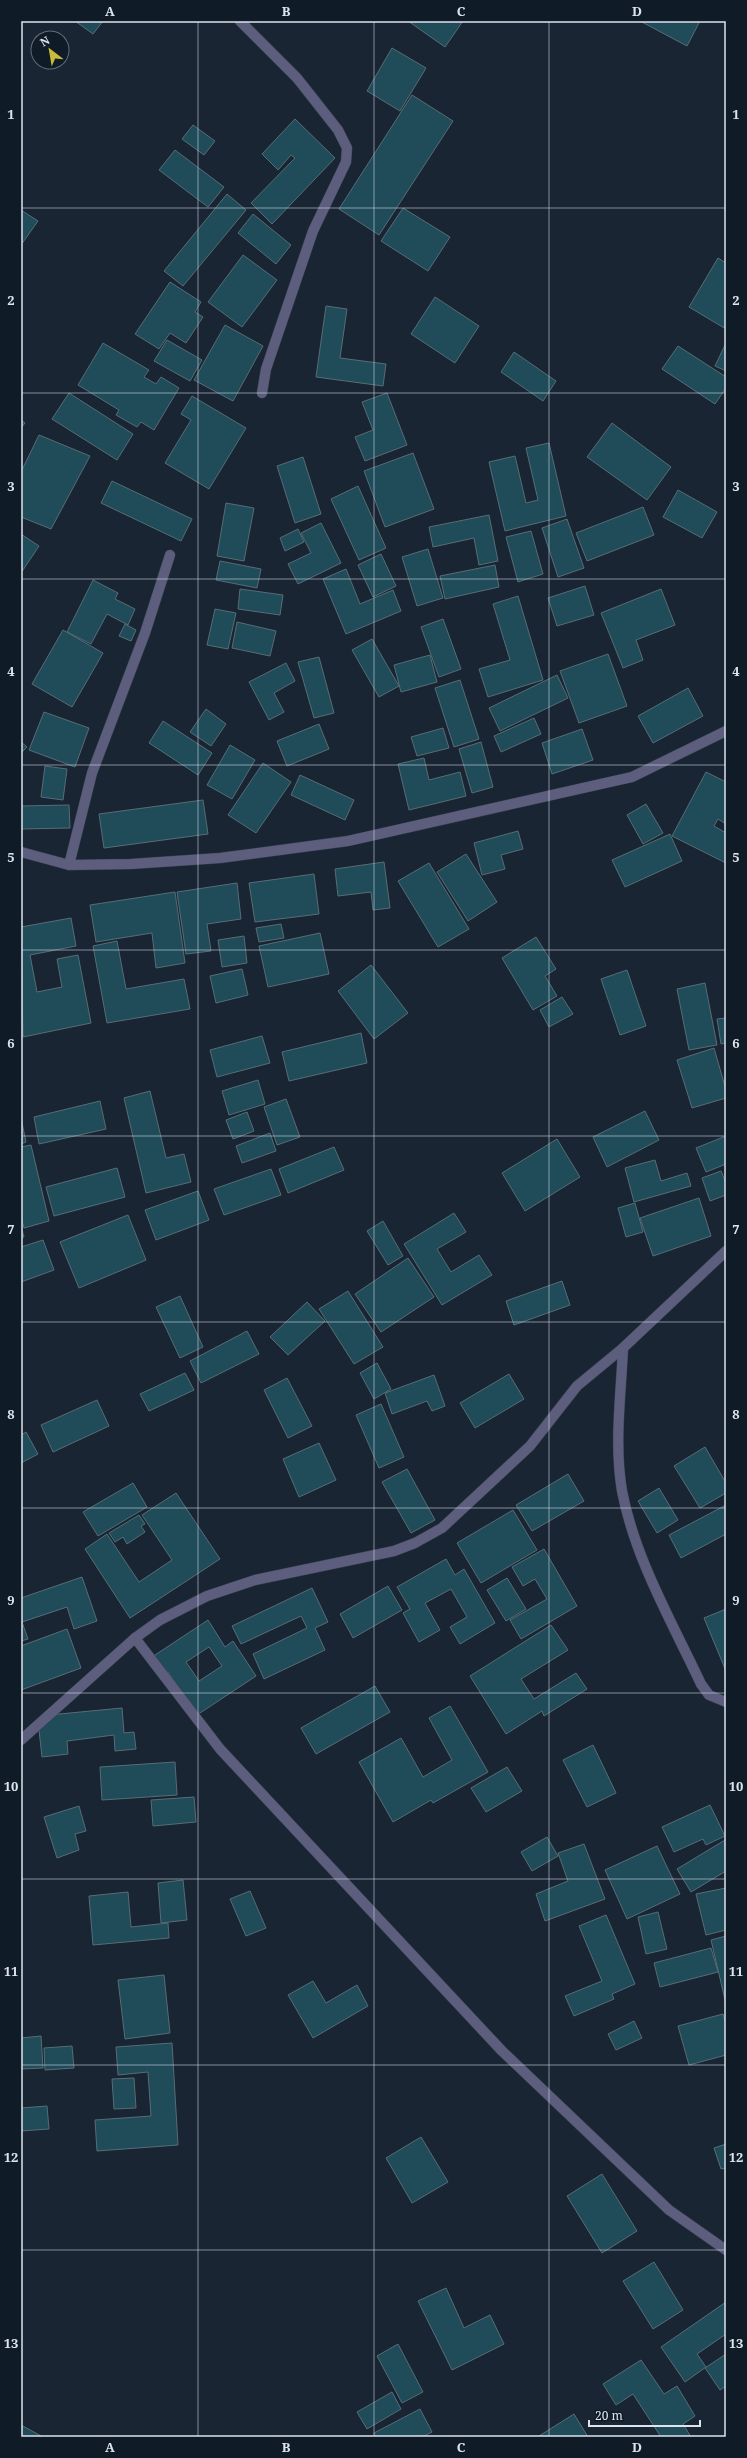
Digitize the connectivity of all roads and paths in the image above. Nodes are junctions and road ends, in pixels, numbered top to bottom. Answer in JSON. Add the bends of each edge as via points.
{"nodes":[{"id":1,"x":240,"y":21,"type":"edge"},
{"id":2,"x":262,"y":393,"type":"dead end"},
{"id":3,"x":170,"y":555,"type":"dead end"},
{"id":4,"x":726,"y":731,"type":"edge"},
{"id":5,"x":21,"y":852,"type":"edge"},
{"id":6,"x":69,"y":865,"type":"junction"},
{"id":7,"x":726,"y":1251,"type":"edge"},
{"id":8,"x":623,"y":1348,"type":"junction"},
{"id":9,"x":135,"y":1638,"type":"junction"},
{"id":10,"x":726,"y":1702,"type":"edge"},
{"id":11,"x":21,"y":1740,"type":"edge"},
{"id":12,"x":726,"y":2250,"type":"edge"}],
"edges":[{"from":1,"to":2,"type":"street","via":[[297,78],[338,130],[347,148],[346,162],[313,231],[266,369]]},
{"from":3,"to":6,"type":"street","via":[[146,633],[92,773]]},
{"from":4,"to":6,"type":"street","via":[[632,777],[348,841],[220,858]]},
{"from":5,"to":6,"type":"street"},
{"from":7,"to":8,"type":"street"},
{"from":8,"to":9,"type":"street","via":[[577,1386],[530,1446],[442,1528],[416,1543],[394,1550],[255,1580],[207,1596],[160,1620]]},
{"from":8,"to":10,"type":"street","via":[[618,1441],[622,1490],[634,1539],[701,1684],[709,1695]]},
{"from":9,"to":11,"type":"street"},
{"from":9,"to":12,"type":"street","via":[[220,1749],[502,2051],[669,2210]]}]}
